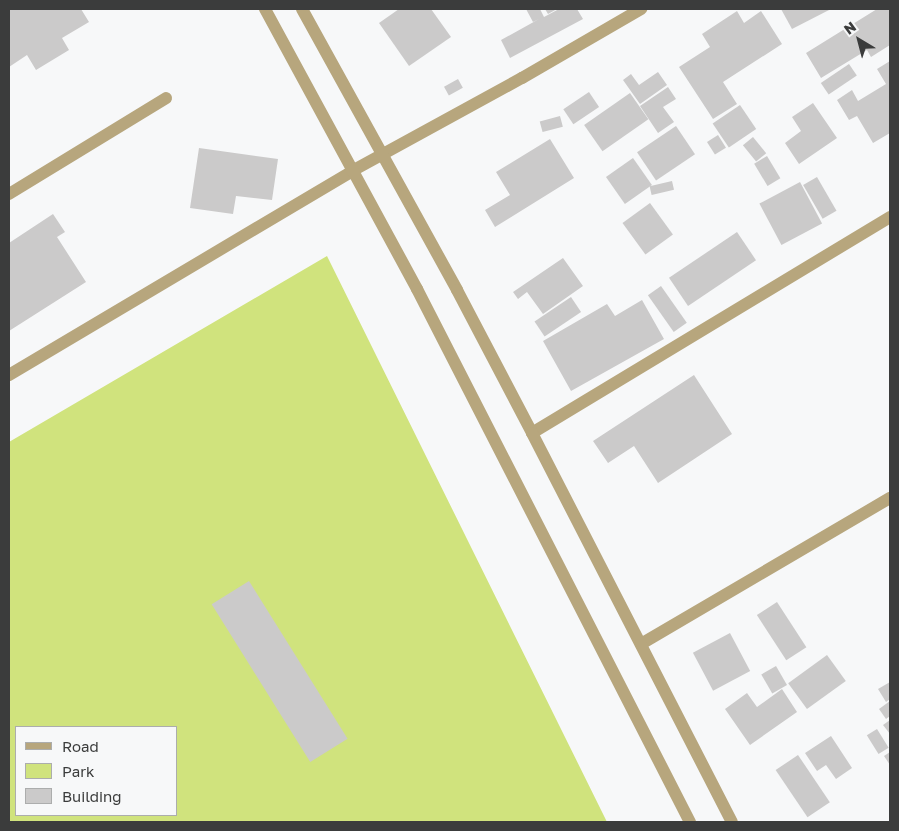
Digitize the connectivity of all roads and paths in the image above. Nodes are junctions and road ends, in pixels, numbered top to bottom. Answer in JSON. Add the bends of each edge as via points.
{"nodes":[{"id":1,"x":265,"y":9,"type":"edge"},
{"id":2,"x":302,"y":9,"type":"edge"},
{"id":3,"x":641,"y":9,"type":"edge"},
{"id":4,"x":166,"y":98,"type":"dead end"},
{"id":5,"x":382,"y":154,"type":"junction"},
{"id":6,"x":352,"y":171,"type":"junction"},
{"id":7,"x":9,"y":194,"type":"edge"},
{"id":8,"x":890,"y":217,"type":"edge"},
{"id":9,"x":9,"y":375,"type":"edge"},
{"id":10,"x":532,"y":433,"type":"junction"},
{"id":11,"x":890,"y":498,"type":"edge"},
{"id":12,"x":641,"y":644,"type":"junction"},
{"id":13,"x":690,"y":822,"type":"edge"},
{"id":14,"x":732,"y":822,"type":"edge"}],
"edges":[{"from":1,"to":6,"type":"street"},
{"from":2,"to":5,"type":"street"},
{"from":3,"to":5,"type":"street"},
{"from":4,"to":7,"type":"street"},
{"from":5,"to":6,"type":"street"},
{"from":5,"to":10,"type":"street"},
{"from":6,"to":9,"type":"street"},
{"from":6,"to":13,"type":"street","via":[[417,289]]},
{"from":8,"to":10,"type":"street"},
{"from":10,"to":12,"type":"street"},
{"from":11,"to":12,"type":"street"},
{"from":12,"to":14,"type":"street"}]}
